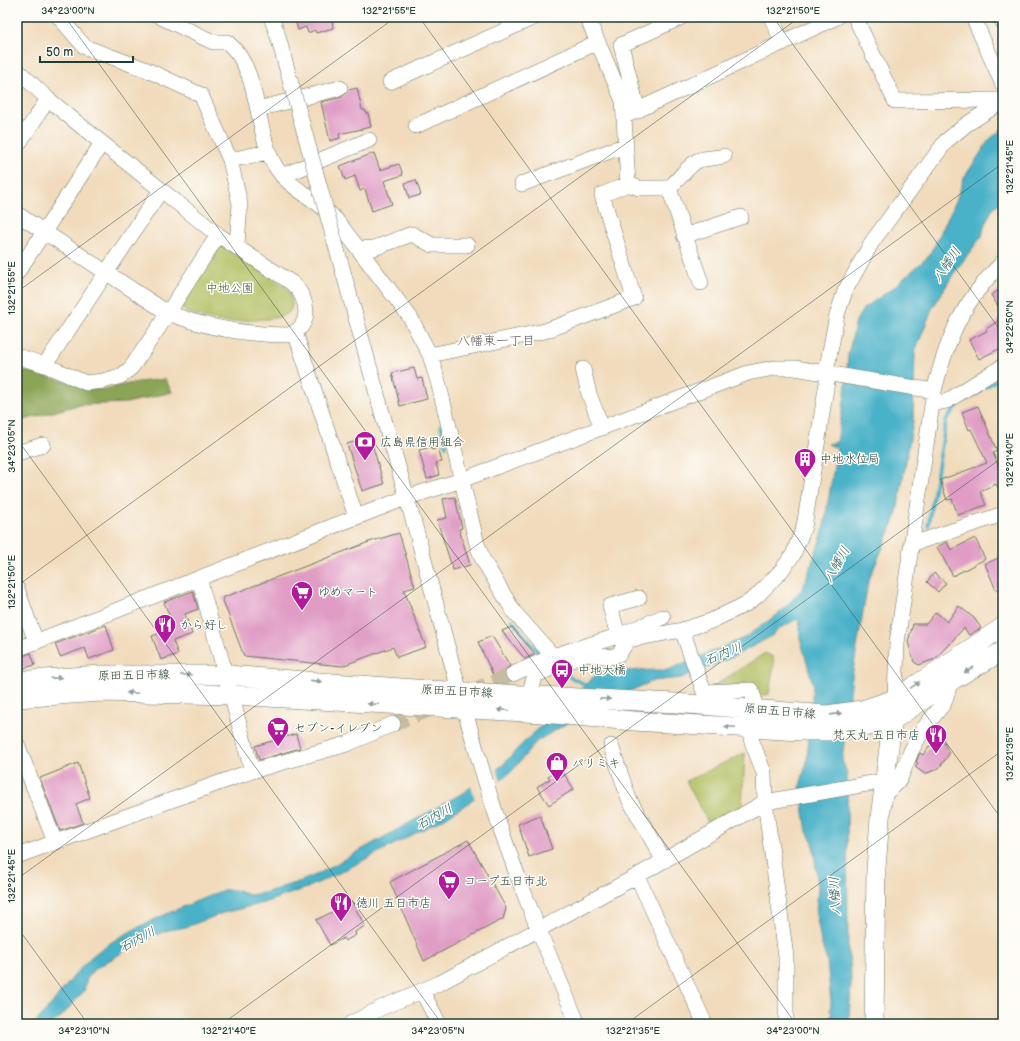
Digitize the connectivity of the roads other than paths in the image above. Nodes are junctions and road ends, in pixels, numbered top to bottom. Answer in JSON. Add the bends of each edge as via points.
{"nodes":[{"id":1,"x":59,"y":17,"type":"edge"},
{"id":2,"x":161,"y":17,"type":"edge"},
{"id":3,"x":272,"y":17,"type":"edge"},
{"id":4,"x":535,"y":17,"type":"edge"},
{"id":5,"x":587,"y":17,"type":"edge"},
{"id":6,"x":682,"y":17,"type":"edge"},
{"id":7,"x":771,"y":17,"type":"edge"},
{"id":8,"x":837,"y":17,"type":"edge"},
{"id":9,"x":855,"y":17,"type":"edge"},
{"id":10,"x":974,"y":17,"type":"edge"},
{"id":11,"x":1001,"y":17,"type":"edge"},
{"id":12,"x":1003,"y":22,"type":"edge"},
{"id":13,"x":598,"y":42,"type":"junction"},
{"id":14,"x":783,"y":43,"type":"junction"},
{"id":15,"x":17,"y":70,"type":"edge"},
{"id":16,"x":390,"y":82,"type":"dead end"},
{"id":17,"x":1003,"y":85,"type":"edge"},
{"id":18,"x":340,"y":88,"type":"dead end"},
{"id":19,"x":48,"y":99,"type":"junction"},
{"id":20,"x":1003,"y":101,"type":"edge"},
{"id":21,"x":258,"y":109,"type":"junction"},
{"id":22,"x":631,"y":114,"type":"junction"},
{"id":23,"x":416,"y":126,"type":"dead end"},
{"id":24,"x":369,"y":140,"type":"dead end"},
{"id":25,"x":102,"y":143,"type":"junction"},
{"id":26,"x":626,"y":145,"type":"junction"},
{"id":27,"x":17,"y":146,"type":"edge"},
{"id":28,"x":263,"y":153,"type":"junction"},
{"id":29,"x":724,"y":156,"type":"dead end"},
{"id":30,"x":230,"y":160,"type":"junction"},
{"id":31,"x":282,"y":176,"type":"junction"},
{"id":32,"x":522,"y":184,"type":"dead end"},
{"id":33,"x":628,"y":184,"type":"junction"},
{"id":34,"x":669,"y":188,"type":"junction"},
{"id":35,"x":161,"y":190,"type":"junction"},
{"id":36,"x":17,"y":214,"type":"edge"},
{"id":37,"x":741,"y":217,"type":"dead end"},
{"id":38,"x":44,"y":231,"type":"junction"},
{"id":39,"x":218,"y":235,"type":"junction"},
{"id":40,"x":684,"y":236,"type":"junction"},
{"id":41,"x":467,"y":245,"type":"dead end"},
{"id":42,"x":237,"y":246,"type":"junction"},
{"id":43,"x":358,"y":249,"type":"junction"},
{"id":44,"x":1003,"y":262,"type":"edge"},
{"id":45,"x":17,"y":273,"type":"edge"},
{"id":46,"x":106,"y":273,"type":"junction"},
{"id":47,"x":701,"y":283,"type":"dead end"},
{"id":48,"x":168,"y":313,"type":"junction"},
{"id":49,"x":295,"y":332,"type":"junction"},
{"id":50,"x":430,"y":355,"type":"junction"},
{"id":51,"x":17,"y":356,"type":"edge"},
{"id":52,"x":45,"y":365,"type":"junction"},
{"id":53,"x":1003,"y":366,"type":"edge"},
{"id":54,"x":583,"y":369,"type":"dead end"},
{"id":55,"x":830,"y":373,"type":"junction"},
{"id":56,"x":930,"y":395,"type":"junction"},
{"id":57,"x":602,"y":428,"type":"junction"},
{"id":58,"x":43,"y":445,"type":"dead end"},
{"id":59,"x":17,"y":453,"type":"edge"},
{"id":60,"x":457,"y":481,"type":"junction"},
{"id":61,"x":408,"y":497,"type":"junction"},
{"id":62,"x":1003,"y":514,"type":"edge"},
{"id":63,"x":356,"y":517,"type":"junction"},
{"id":64,"x":912,"y":544,"type":"junction"},
{"id":65,"x":199,"y":578,"type":"junction"},
{"id":66,"x":17,"y":589,"type":"edge"},
{"id":67,"x":639,"y":598,"type":"dead end"},
{"id":68,"x":663,"y":617,"type":"dead end"},
{"id":69,"x":1001,"y":632,"type":"edge"},
{"id":70,"x":683,"y":635,"type":"junction"},
{"id":71,"x":623,"y":638,"type":"junction"},
{"id":72,"x":36,"y":642,"type":"junction"},
{"id":73,"x":17,"y":649,"type":"edge"},
{"id":74,"x":1003,"y":651,"type":"edge"},
{"id":75,"x":550,"y":662,"type":"junction"},
{"id":76,"x":514,"y":674,"type":"tunnel mouth"},
{"id":77,"x":226,"y":675,"type":"junction"},
{"id":78,"x":17,"y":681,"type":"edge"},
{"id":79,"x":951,"y":681,"type":"junction"},
{"id":80,"x":529,"y":694,"type":"junction"},
{"id":81,"x":232,"y":695,"type":"junction"},
{"id":82,"x":17,"y":698,"type":"edge"},
{"id":83,"x":754,"y":698,"type":"dead end"},
{"id":84,"x":895,"y":699,"type":"junction"},
{"id":85,"x":462,"y":700,"type":"junction"},
{"id":86,"x":892,"y":720,"type":"junction"},
{"id":87,"x":393,"y":724,"type":"tunnel mouth"},
{"id":88,"x":751,"y":739,"type":"dead end"},
{"id":89,"x":17,"y":744,"type":"edge"},
{"id":90,"x":612,"y":746,"type":"dead end"},
{"id":91,"x":252,"y":771,"type":"junction"},
{"id":92,"x":881,"y":786,"type":"junction"},
{"id":93,"x":765,"y":802,"type":"junction"},
{"id":94,"x":55,"y":842,"type":"junction"},
{"id":95,"x":17,"y":856,"type":"edge"},
{"id":96,"x":664,"y":861,"type":"junction"},
{"id":97,"x":637,"y":876,"type":"junction"},
{"id":98,"x":538,"y":930,"type":"junction"},
{"id":99,"x":422,"y":991,"type":"junction"},
{"id":100,"x":351,"y":1024,"type":"edge"},
{"id":101,"x":439,"y":1024,"type":"edge"},
{"id":102,"x":578,"y":1024,"type":"edge"},
{"id":103,"x":705,"y":1024,"type":"edge"},
{"id":104,"x":786,"y":1024,"type":"edge"},
{"id":105,"x":874,"y":1024,"type":"edge"}],
"edges":[{"from":1,"to":30,"type":"street","via":[[85,47],[147,70],[200,96]]},
{"from":2,"to":21,"type":"street","via":[[213,42],[227,42],[231,45],[250,81]]},
{"from":3,"to":61,"type":"street","bridge":true},
{"from":4,"to":16,"type":"street"},
{"from":5,"to":13,"type":"street"},
{"from":6,"to":22,"type":"street","via":[[621,45]]},
{"from":7,"to":14,"type":"street"},
{"from":8,"to":14,"type":"street"},
{"from":9,"to":20,"type":"street","via":[[895,101]]},
{"from":10,"to":17,"type":"street"},
{"from":11,"to":12,"type":"street"},
{"from":13,"to":22,"type":"street"},
{"from":13,"to":23,"type":"street"},
{"from":14,"to":22,"type":"street"},
{"from":15,"to":19,"type":"street"},
{"from":18,"to":21,"type":"street"},
{"from":19,"to":25,"type":"street"},
{"from":19,"to":27,"type":"street"},
{"from":20,"to":55,"type":"street","via":[[946,141],[872,242],[845,291],[837,315]]},
{"from":21,"to":28,"type":"street"},
{"from":22,"to":26,"type":"street"},
{"from":24,"to":31,"type":"street"},
{"from":25,"to":35,"type":"street"},
{"from":25,"to":38,"type":"street"},
{"from":26,"to":32,"type":"street"},
{"from":26,"to":33,"type":"street"},
{"from":28,"to":30,"type":"street"},
{"from":28,"to":31,"type":"street"},
{"from":29,"to":34,"type":"street","via":[[698,161]]},
{"from":30,"to":42,"type":"street","via":[[240,204]]},
{"from":31,"to":43,"type":"street","via":[[294,188],[328,212]]},
{"from":33,"to":34,"type":"street","via":[[640,188]]},
{"from":33,"to":50,"type":"street","via":[[602,195],[634,298],[545,331]]},
{"from":34,"to":40,"type":"street"},
{"from":35,"to":39,"type":"street"},
{"from":35,"to":46,"type":"street"},
{"from":36,"to":38,"type":"street"},
{"from":37,"to":40,"type":"street"},
{"from":38,"to":45,"type":"street"},
{"from":38,"to":46,"type":"street"},
{"from":39,"to":42,"type":"street"},
{"from":39,"to":48,"type":"street"},
{"from":40,"to":47,"type":"street"},
{"from":41,"to":43,"type":"street","via":[[432,245],[412,234],[374,248]]},
{"from":42,"to":49,"type":"street","via":[[299,289],[306,307],[306,317],[303,325]]},
{"from":43,"to":50,"type":"street","via":[[410,317]]},
{"from":44,"to":56,"type":"street","via":[[971,297],[953,329]]},
{"from":46,"to":48,"type":"street"},
{"from":46,"to":52,"type":"street"},
{"from":48,"to":49,"type":"street","via":[[188,321],[229,330],[279,335]]},
{"from":48,"to":52,"type":"street","via":[[131,368],[121,376],[86,383]]},
{"from":49,"to":63,"type":"street"},
{"from":50,"to":60,"type":"street"},
{"from":51,"to":52,"type":"street"},
{"from":53,"to":56,"type":"street","via":[[947,400]]},
{"from":54,"to":57,"type":"street"},
{"from":55,"to":56,"type":"street"},
{"from":55,"to":57,"type":"street","via":[[795,368],[774,368],[748,373]]},
{"from":55,"to":70,"type":"street","via":[[804,527],[793,555],[768,585],[746,604]]},
{"from":56,"to":64,"type":"street"},
{"from":57,"to":60,"type":"street"},
{"from":58,"to":59,"type":"street"},
{"from":60,"to":61,"type":"street"},
{"from":60,"to":75,"type":"street","via":[[483,560],[514,612]]},
{"from":61,"to":63,"type":"street"},
{"from":61,"to":85,"type":"street"},
{"from":62,"to":64,"type":"street"},
{"from":63,"to":65,"type":"street"},
{"from":64,"to":84,"type":"street","via":[[897,643]]},
{"from":65,"to":72,"type":"street"},
{"from":65,"to":77,"type":"street"},
{"from":66,"to":72,"type":"street"},
{"from":67,"to":71,"type":"street","via":[[610,606]]},
{"from":68,"to":71,"type":"street"},
{"from":84,"to":69,"type":"main road","name":"原田五日市線","one_way":true},
{"from":70,"to":71,"type":"street"},
{"from":70,"to":83,"type":"street","via":[[704,692],[751,690]]},
{"from":71,"to":75,"type":"street"},
{"from":72,"to":73,"type":"street"},
{"from":74,"to":79,"type":"main road","name":"原田五日市線","one_way":true},
{"from":75,"to":76,"type":"street"},
{"from":75,"to":80,"type":"street","via":[[535,675]]},
{"from":78,"to":77,"type":"main road","name":"原田五日市線","one_way":true,"via":[[99,675]]},
{"from":77,"to":81,"type":"street"},
{"from":77,"to":85,"type":"main road","name":"原田五日市線","one_way":true,"via":[[428,690]]},
{"from":79,"to":86,"type":"main road","name":"原田五日市線"},
{"from":79,"to":92,"type":"street","via":[[944,703],[924,728],[900,779]]},
{"from":80,"to":84,"type":"main road","name":"原田五日市線","one_way":true,"via":[[827,715],[868,708]]},
{"from":80,"to":85,"type":"main road","name":"原田五日市線"},
{"from":81,"to":82,"type":"main road","name":"原田五日市線","one_way":true,"via":[[100,692]]},
{"from":85,"to":81,"type":"main road","name":"原田五日市線","one_way":true},
{"from":81,"to":91,"type":"street"},
{"from":84,"to":86,"type":"main road"},
{"from":86,"to":85,"type":"main road","name":"原田五日市線","one_way":true,"via":[[866,727],[830,731],[768,729],[542,713]]},
{"from":85,"to":98,"type":"street","via":[[491,800]]},
{"from":86,"to":92,"type":"main road"},
{"from":87,"to":91,"type":"street","via":[[347,744]]},
{"from":88,"to":93,"type":"street","via":[[764,773]]},
{"from":89,"to":94,"type":"street"},
{"from":90,"to":96,"type":"street","via":[[629,799]]},
{"from":91,"to":94,"type":"street"},
{"from":92,"to":93,"type":"street"},
{"from":92,"to":105,"type":"main road","via":[[876,868]]},
{"from":93,"to":96,"type":"street"},
{"from":93,"to":104,"type":"street","via":[[786,957]]},
{"from":94,"to":95,"type":"street"},
{"from":96,"to":97,"type":"street"},
{"from":97,"to":98,"type":"street"},
{"from":97,"to":103,"type":"street"},
{"from":98,"to":99,"type":"street"},
{"from":98,"to":102,"type":"street"},
{"from":99,"to":100,"type":"street"},
{"from":99,"to":101,"type":"street"}]}
